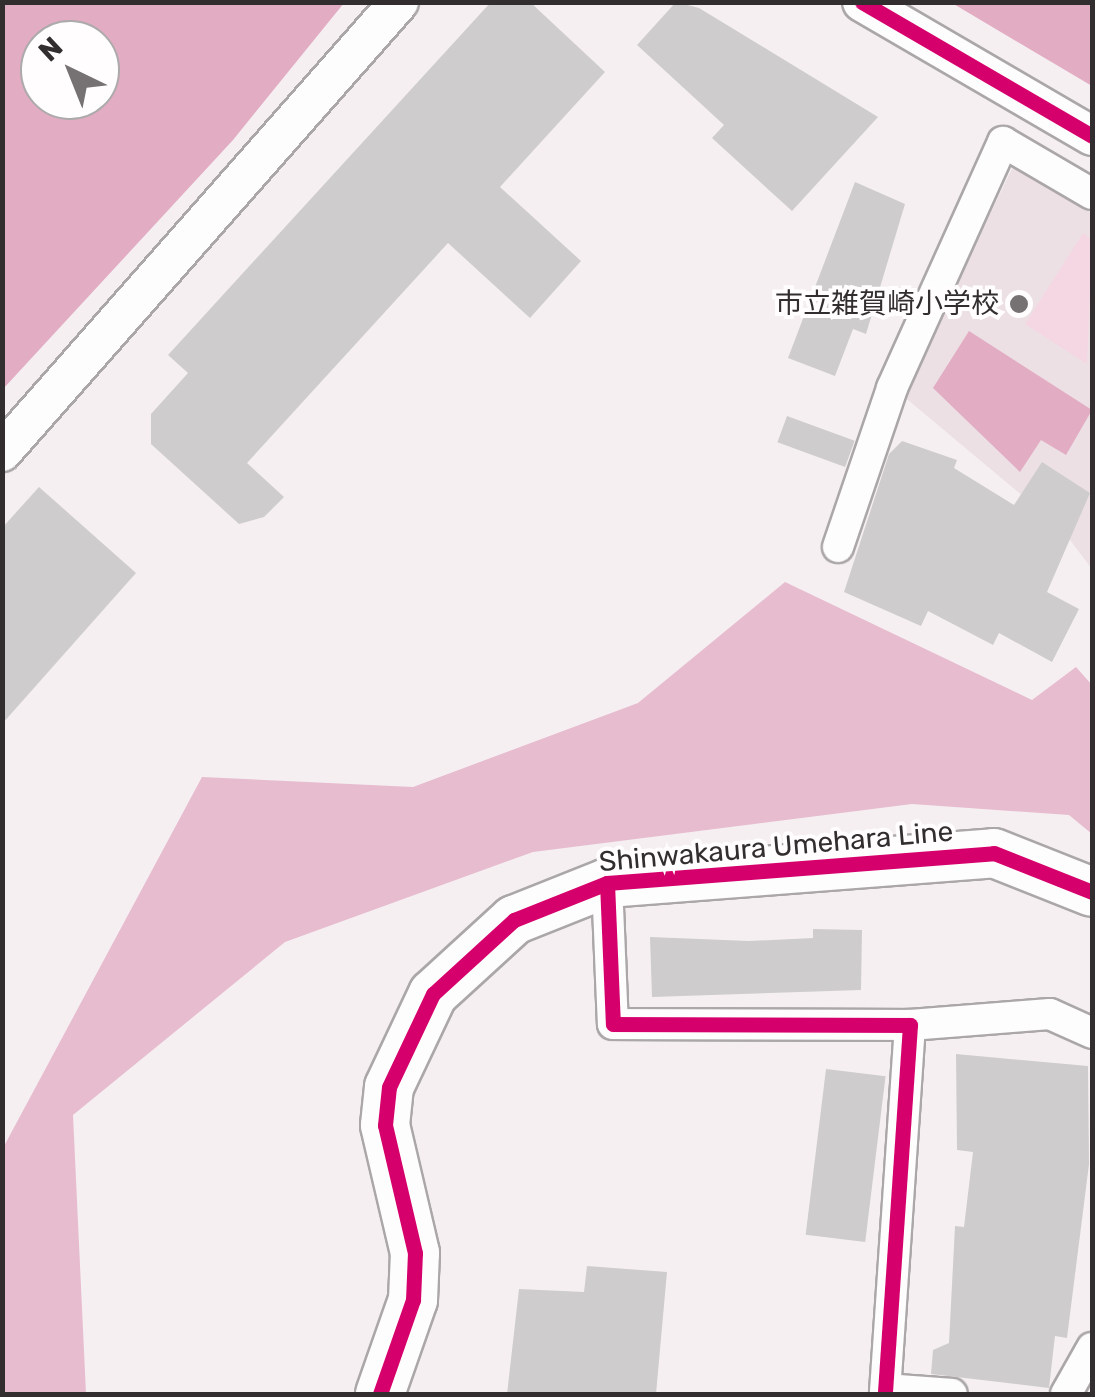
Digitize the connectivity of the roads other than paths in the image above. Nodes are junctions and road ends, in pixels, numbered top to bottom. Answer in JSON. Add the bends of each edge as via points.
{"nodes":[{"id":1,"x":862,"y":2,"type":"edge"},
{"id":2,"x":399,"y":3,"type":"edge"},
{"id":3,"x":1092,"y":136,"type":"edge"},
{"id":4,"x":1092,"y":194,"type":"edge"},
{"id":5,"x":2,"y":452,"type":"edge"},
{"id":6,"x":838,"y":546,"type":"dead end"},
{"id":7,"x":607,"y":883,"type":"junction"},
{"id":8,"x":1092,"y":892,"type":"edge"},
{"id":9,"x":910,"y":1025,"type":"junction"},
{"id":10,"x":1092,"y":1033,"type":"edge"},
{"id":11,"x":1092,"y":1348,"type":"edge"},
{"id":12,"x":886,"y":1392,"type":"edge"},
{"id":13,"x":380,"y":1394,"type":"edge"},
{"id":14,"x":952,"y":1394,"type":"edge"},
{"id":15,"x":1066,"y":1394,"type":"edge"}],
"edges":[{"from":1,"to":3,"type":"street"},
{"from":2,"to":5,"type":"street"},
{"from":4,"to":6,"type":"street","via":[[1003,142],[892,388]]},
{"from":7,"to":8,"type":"main road","name":"Shinwakaura Umehara Line","via":[[994,853]]},
{"from":7,"to":9,"type":"street","via":[[613,1024]]},
{"from":7,"to":13,"type":"main road","name":"Shinwakaura Umehara Line","via":[[554,899],[472,951],[407,1042],[385,1125],[415,1254],[413,1300]]},
{"from":9,"to":10,"type":"street","via":[[1050,1014]]},
{"from":9,"to":12,"type":"street"},
{"from":11,"to":15,"type":"street"},
{"from":12,"to":14,"type":"street"}]}
